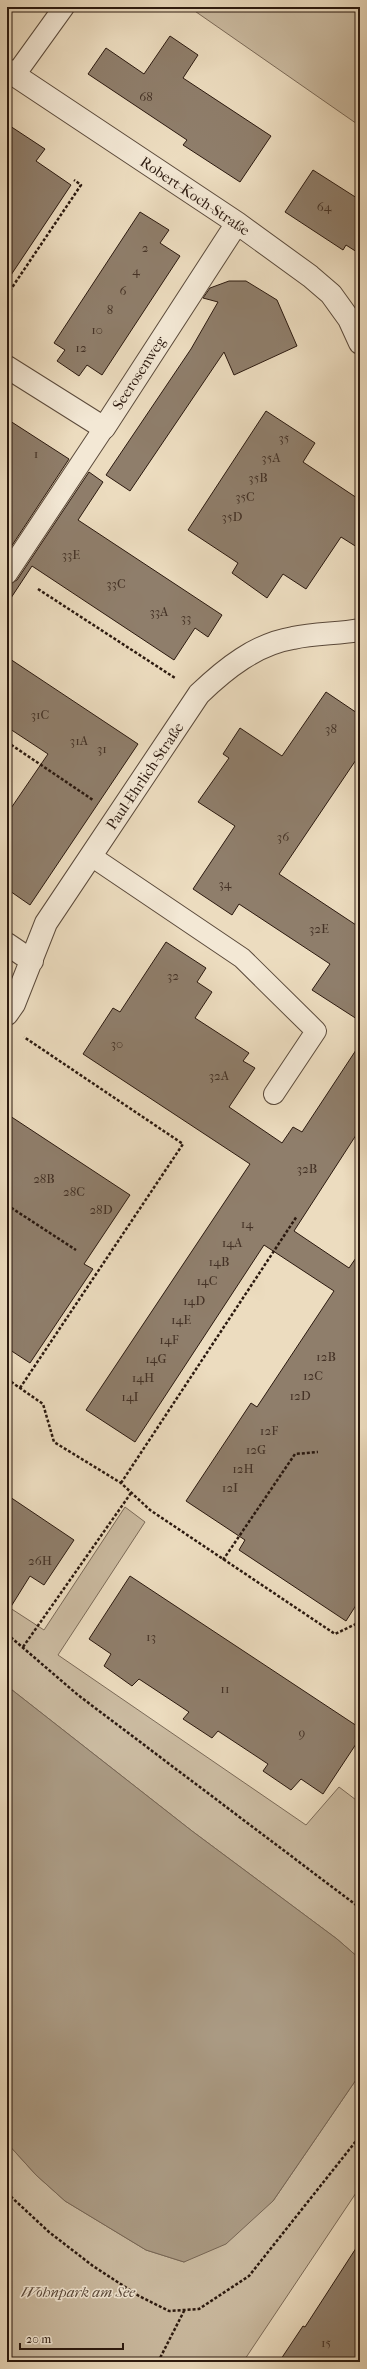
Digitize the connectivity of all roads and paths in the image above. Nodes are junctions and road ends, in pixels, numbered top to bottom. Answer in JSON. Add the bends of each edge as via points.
{"nodes":[{"id":1,"x":64,"y":7,"type":"edge"},
{"id":2,"x":11,"y":73,"type":"edge"},
{"id":3,"x":74,"y":180,"type":"dead end"},
{"id":4,"x":237,"y":223,"type":"junction"},
{"id":5,"x":7,"y":295,"type":"edge"},
{"id":6,"x":360,"y":343,"type":"edge"},
{"id":7,"x":7,"y":367,"type":"edge"},
{"id":8,"x":104,"y":428,"type":"junction"},
{"id":9,"x":7,"y":574,"type":"edge"},
{"id":10,"x":38,"y":589,"type":"dead end"},
{"id":11,"x":360,"y":630,"type":"edge"},
{"id":12,"x":199,"y":694,"type":"junction"},
{"id":13,"x":7,"y":742,"type":"edge"},
{"id":14,"x":118,"y":816,"type":"junction"},
{"id":15,"x":91,"y":856,"type":"junction"},
{"id":16,"x":7,"y":944,"type":"edge"},
{"id":17,"x":32,"y":961,"type":"junction"},
{"id":18,"x":7,"y":1014,"type":"edge"},
{"id":19,"x":20,"y":1035,"type":"dead end"},
{"id":20,"x":274,"y":1094,"type":"dead end"},
{"id":21,"x":7,"y":1205,"type":"edge"},
{"id":22,"x":297,"y":1216,"type":"dead end"},
{"id":23,"x":76,"y":1250,"type":"dead end"},
{"id":24,"x":7,"y":1379,"type":"edge"},
{"id":25,"x":20,"y":1388,"type":"junction"},
{"id":26,"x":318,"y":1452,"type":"dead end"},
{"id":27,"x":121,"y":1483,"type":"junction"},
{"id":28,"x":131,"y":1493,"type":"junction"},
{"id":29,"x":223,"y":1560,"type":"junction"},
{"id":30,"x":360,"y":1622,"type":"edge"},
{"id":31,"x":7,"y":1634,"type":"edge"},
{"id":32,"x":23,"y":1648,"type":"junction"},
{"id":33,"x":360,"y":1908,"type":"edge"},
{"id":34,"x":360,"y":2136,"type":"edge"},
{"id":35,"x":7,"y":2193,"type":"edge"},
{"id":36,"x":185,"y":2310,"type":"junction"},
{"id":37,"x":158,"y":2362,"type":"edge"}],
"edges":[{"from":1,"to":2,"type":"lane"},
{"from":2,"to":4,"type":"street","name":"Robert-Koch-Straße"},
{"from":3,"to":5,"type":"path","via":[[81,185]]},
{"from":4,"to":6,"type":"street","name":"Robert-Koch-Straße","via":[[331,294],[349,319]]},
{"from":4,"to":8,"type":"street","name":"Seerosenweg"},
{"from":7,"to":8,"type":"street"},
{"from":8,"to":9,"type":"lane"},
{"from":10,"to":12,"type":"path"},
{"from":11,"to":12,"type":"street","name":"Paul-Ehrlich-Straße","via":[[291,638],[256,651],[232,665]]},
{"from":12,"to":14,"type":"street","name":"Paul-Ehrlich-Straße"},
{"from":13,"to":14,"type":"path"},
{"from":14,"to":15,"type":"street","name":"Paul-Ehrlich-Straße"},
{"from":15,"to":17,"type":"street","name":"Paul-Ehrlich-Straße","via":[[46,923]]},
{"from":15,"to":20,"type":"lane","via":[[242,958],[316,1031]]},
{"from":16,"to":17,"type":"street"},
{"from":17,"to":18,"type":"street","name":"Paul-Ehrlich-Straße","via":[[14,1004]]},
{"from":19,"to":25,"type":"path","via":[[183,1144]]},
{"from":21,"to":23,"type":"path"},
{"from":22,"to":27,"type":"path"},
{"from":24,"to":25,"type":"path"},
{"from":25,"to":27,"type":"path","via":[[43,1404],[54,1442]]},
{"from":26,"to":29,"type":"path","via":[[295,1454]]},
{"from":27,"to":28,"type":"path"},
{"from":28,"to":29,"type":"path","via":[[150,1510]]},
{"from":28,"to":32,"type":"path"},
{"from":29,"to":30,"type":"path","via":[[335,1634]]},
{"from":31,"to":32,"type":"path"},
{"from":32,"to":33,"type":"path","via":[[78,1695]]},
{"from":34,"to":36,"type":"path","via":[[249,2276],[198,2309]]},
{"from":35,"to":36,"type":"path","via":[[48,2232],[93,2266],[139,2296],[169,2311]]},
{"from":36,"to":37,"type":"path"}]}
